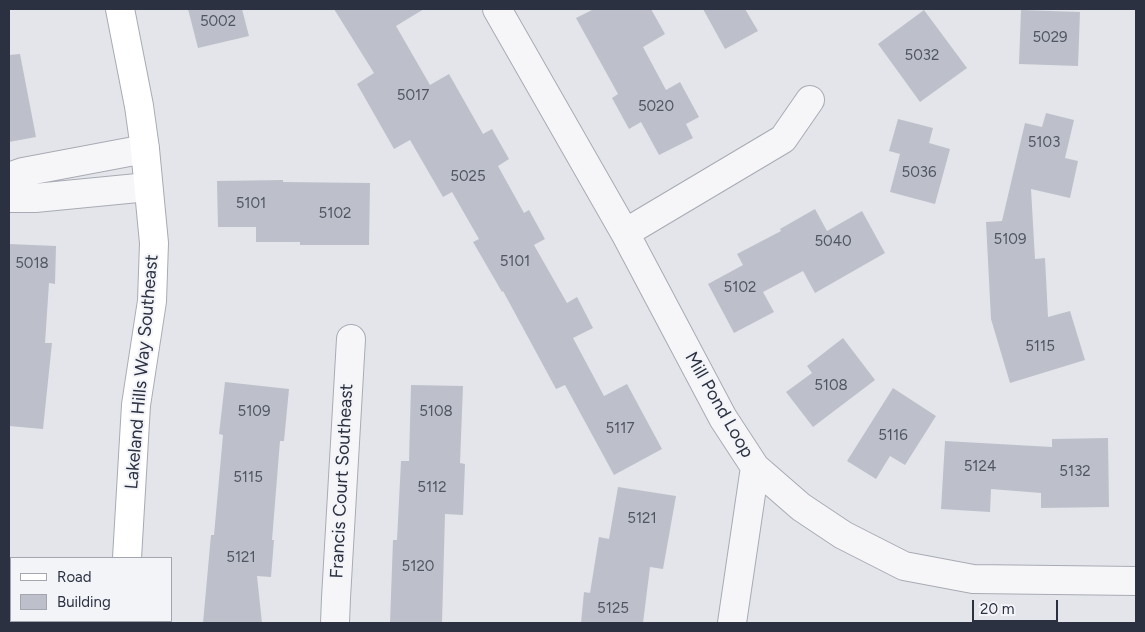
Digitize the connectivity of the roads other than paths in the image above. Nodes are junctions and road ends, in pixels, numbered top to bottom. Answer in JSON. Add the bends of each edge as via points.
{"nodes":[{"id":1,"x":120,"y":9,"type":"edge"},
{"id":2,"x":497,"y":9,"type":"edge"},
{"id":3,"x":810,"y":100,"type":"dead end"},
{"id":4,"x":145,"y":149,"type":"junction"},
{"id":5,"x":9,"y":177,"type":"edge"},
{"id":6,"x":148,"y":187,"type":"junction"},
{"id":7,"x":9,"y":198,"type":"edge"},
{"id":8,"x":625,"y":233,"type":"junction"},
{"id":9,"x":351,"y":339,"type":"dead end"},
{"id":10,"x":755,"y":467,"type":"junction"},
{"id":11,"x":127,"y":557,"type":"edge"},
{"id":12,"x":1136,"y":581,"type":"edge"},
{"id":13,"x":336,"y":623,"type":"edge"},
{"id":14,"x":732,"y":623,"type":"edge"}],
"edges":[{"from":1,"to":4,"type":"street","name":"Lakeland Hills Way Southeast"},
{"from":2,"to":8,"type":"street","name":"Mill Pond Loop"},
{"from":3,"to":8,"type":"street","via":[[783,139]]},
{"from":4,"to":5,"type":"street"},
{"from":4,"to":6,"type":"street","name":"Lakeland Hills Way Southeast"},
{"from":6,"to":7,"type":"street"},
{"from":6,"to":11,"type":"street","name":"Lakeland Hills Way Southeast","via":[[154,243],[152,301],[136,405]]},
{"from":8,"to":10,"type":"street","name":"Mill Pond Loop","via":[[723,418]]},
{"from":9,"to":13,"type":"street","name":"Francis Court Southeast"},
{"from":10,"to":12,"type":"street","name":"Mill Pond Loop","via":[[801,506],[843,535],[904,566],[973,579]]},
{"from":10,"to":14,"type":"street"}]}
